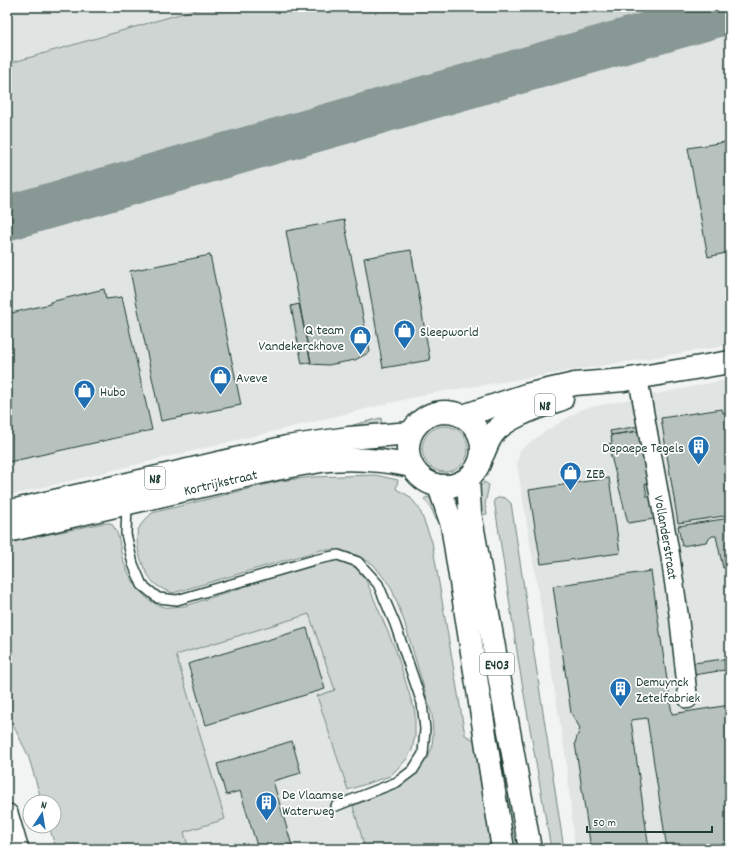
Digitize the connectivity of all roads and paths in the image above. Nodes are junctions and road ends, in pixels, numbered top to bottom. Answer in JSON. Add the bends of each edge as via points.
{"nodes":[{"id":1,"x":730,"y":362,"type":"edge"},
{"id":2,"x":631,"y":379,"type":"junction"},
{"id":3,"x":464,"y":416,"type":"junction"},
{"id":4,"x":411,"y":433,"type":"junction"},
{"id":5,"x":483,"y":454,"type":"junction"},
{"id":6,"x":412,"y":466,"type":"junction"},
{"id":7,"x":468,"y":479,"type":"junction"},
{"id":8,"x":439,"y":486,"type":"junction"},
{"id":9,"x":127,"y":504,"type":"junction"},
{"id":10,"x":7,"y":512,"type":"edge"},
{"id":11,"x":7,"y":531,"type":"edge"},
{"id":12,"x":688,"y":699,"type":"dead end"},
{"id":13,"x":336,"y":806,"type":"dead end"},
{"id":14,"x":7,"y":815,"type":"edge"},
{"id":15,"x":17,"y":849,"type":"edge"},
{"id":16,"x":503,"y":849,"type":"edge"},
{"id":17,"x":530,"y":849,"type":"edge"}],
"edges":[{"from":1,"to":2,"type":"main road","number":"N8"},
{"from":2,"to":3,"type":"main road","number":"N8","via":[[575,384],[530,394]]},
{"from":2,"to":5,"type":"main road","number":"N8","via":[[575,394],[510,420],[493,433]]},
{"from":2,"to":12,"type":"street","name":"Vollanderstraat","via":[[672,568]]},
{"from":3,"to":4,"type":"main road","number":"N8","via":[[448,412],[433,414],[420,420]]},
{"from":3,"to":5,"type":"main road","via":[[475,426],[482,439]]},
{"from":4,"to":6,"type":"main road","via":[[408,451]]},
{"from":4,"to":10,"type":"main road","name":"Kortrijkstraat","number":"N8","via":[[287,447]]},
{"from":5,"to":7,"type":"main road","number":"N8","via":[[478,468]]},
{"from":6,"to":8,"type":"main road","via":[[423,479]]},
{"from":6,"to":9,"type":"main road","name":"Kortrijkstraat","number":"N8","via":[[376,460],[328,460]]},
{"from":7,"to":8,"type":"main road","via":[[454,485]]},
{"from":7,"to":17,"type":"main road","number":"E403","via":[[470,513]]},
{"from":8,"to":16,"type":"main road","number":"E403","via":[[452,525]]},
{"from":9,"to":11,"type":"main road","name":"Kortrijkstraat","number":"N8"},
{"from":9,"to":13,"type":"lane","via":[[126,534],[133,564],[142,585],[158,598],[177,600],[338,555],[358,562],[378,584],[422,702],[425,729],[423,754],[413,770],[398,782]]},
{"from":14,"to":15,"type":"main road"}]}
